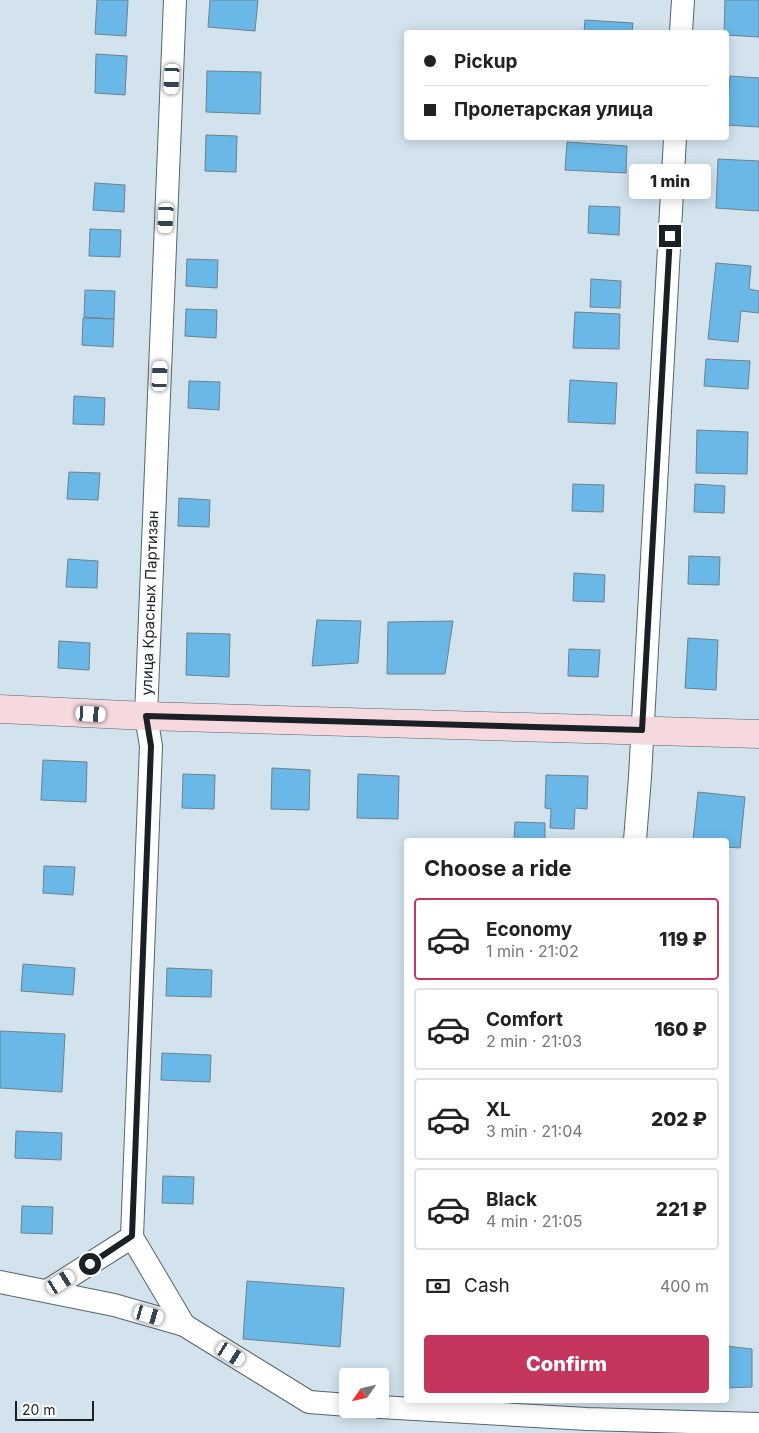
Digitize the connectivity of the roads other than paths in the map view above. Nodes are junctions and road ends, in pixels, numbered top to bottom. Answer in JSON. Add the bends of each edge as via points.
{"nodes":[{"id":1,"x":175,"y":0,"type":"edge"},
{"id":2,"x":683,"y":0,"type":"edge"},
{"id":3,"x":681,"y":30,"type":"edge"},
{"id":4,"x":675,"y":140,"type":"edge"},
{"id":5,"x":0,"y":710,"type":"edge"},
{"id":6,"x":146,"y":716,"type":"junction"},
{"id":7,"x":642,"y":730,"type":"junction"},
{"id":8,"x":759,"y":734,"type":"edge"},
{"id":9,"x":635,"y":838,"type":"edge"},
{"id":10,"x":132,"y":1236,"type":"junction"},
{"id":11,"x":0,"y":1282,"type":"edge"},
{"id":12,"x":47,"y":1291,"type":"junction"},
{"id":13,"x":184,"y":1325,"type":"junction"},
{"id":14,"x":339,"y":1404,"type":"edge"},
{"id":15,"x":389,"y":1407,"type":"edge"},
{"id":16,"x":588,"y":1410,"type":"edge"},
{"id":17,"x":759,"y":1424,"type":"edge"}],
"edges":[{"from":1,"to":6,"type":"street","name":"улица Красных Партизан"},
{"from":2,"to":3,"type":"street"},
{"from":4,"to":7,"type":"street"},
{"from":5,"to":6,"type":"main road"},
{"from":6,"to":7,"type":"main road"},
{"from":6,"to":10,"type":"street","name":"улица Красных Партизан","via":[[151,746]]},
{"from":7,"to":8,"type":"main road"},
{"from":7,"to":9,"type":"street"},
{"from":10,"to":12,"type":"street"},
{"from":10,"to":13,"type":"street"},
{"from":11,"to":12,"type":"street"},
{"from":12,"to":13,"type":"street","via":[[114,1304]]},
{"from":13,"to":14,"type":"street","via":[[309,1402]]},
{"from":15,"to":16,"type":"street"},
{"from":16,"to":17,"type":"street"}]}
